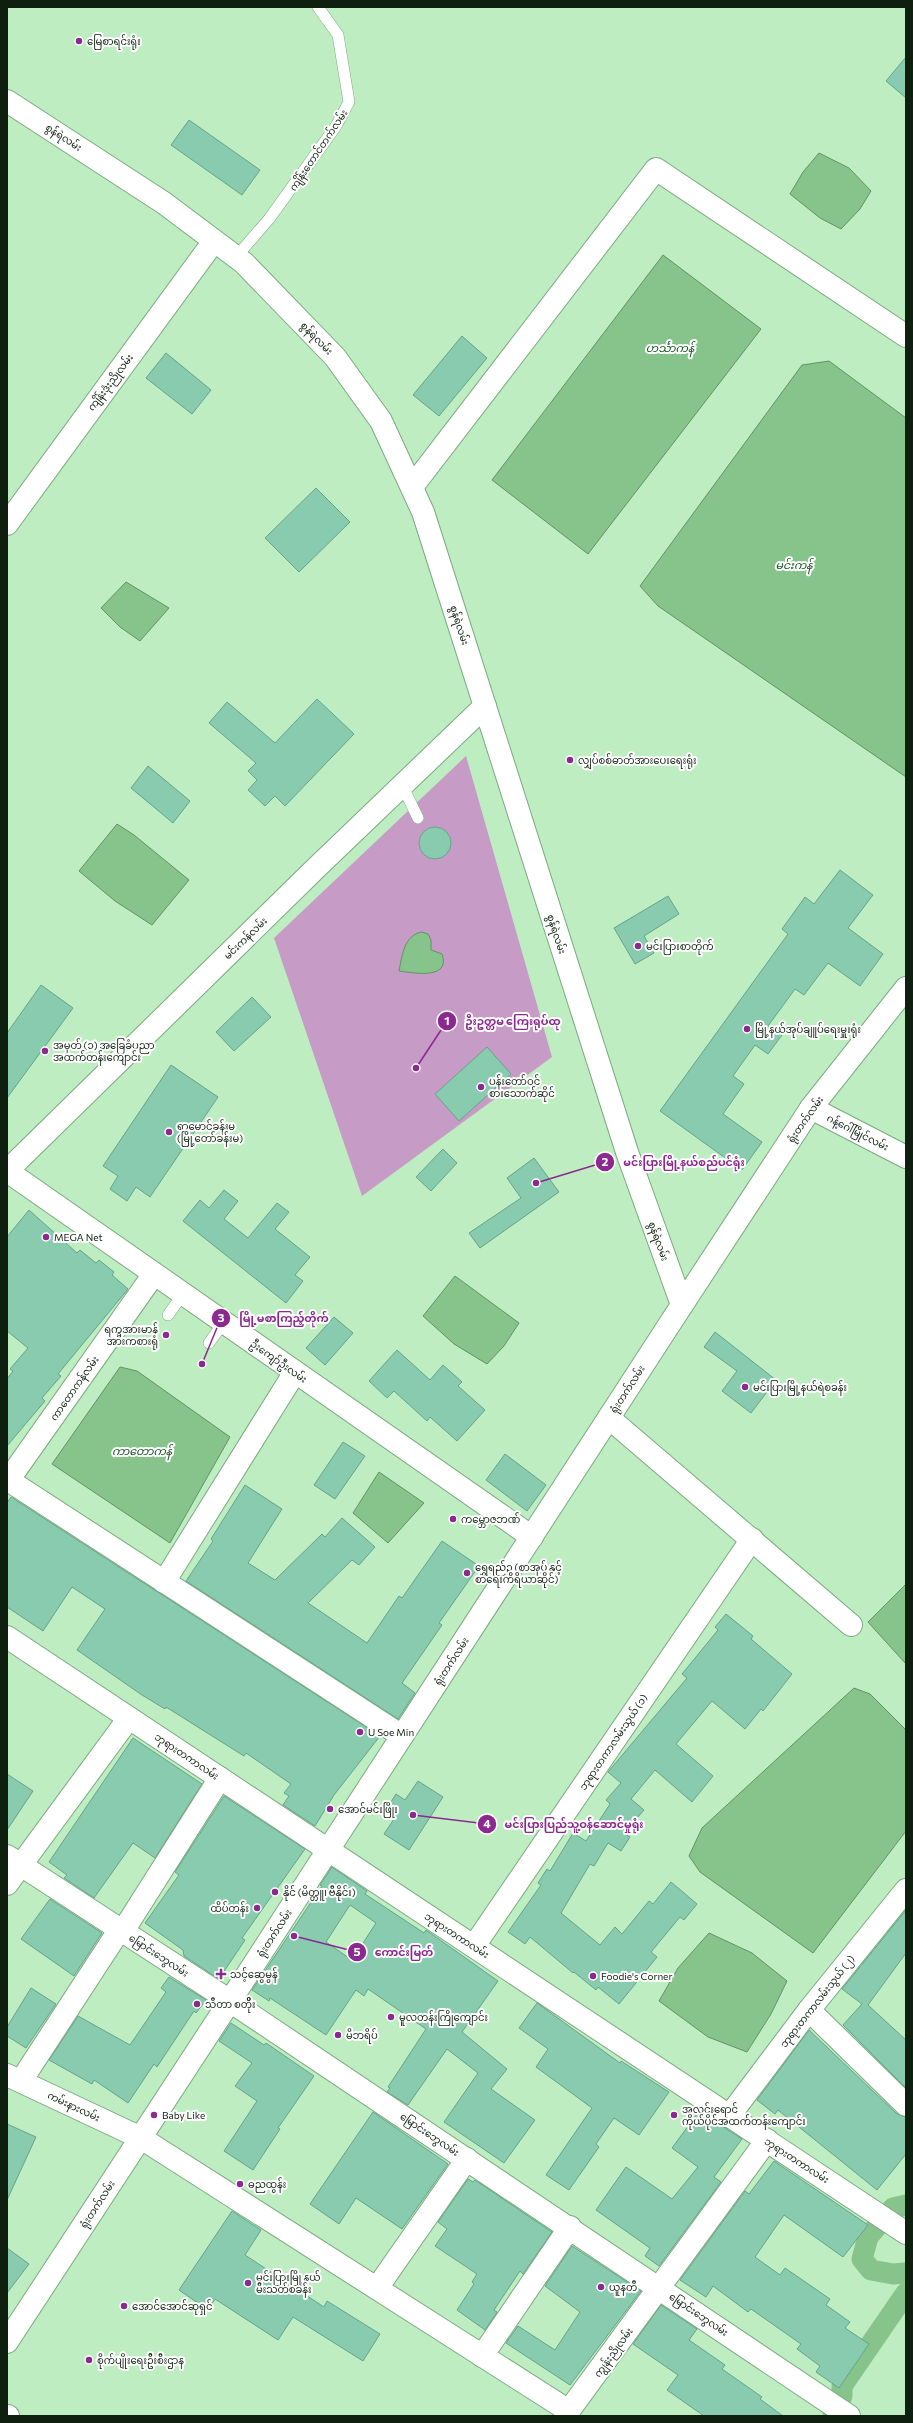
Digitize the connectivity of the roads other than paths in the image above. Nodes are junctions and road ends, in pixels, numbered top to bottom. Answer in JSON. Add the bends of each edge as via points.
{"nodes":[{"id":1,"x":318,"y":7,"type":"edge"},
{"id":2,"x":7,"y":101,"type":"edge"},
{"id":3,"x":214,"y":241,"type":"junction"},
{"id":4,"x":236,"y":258,"type":"junction"},
{"id":5,"x":906,"y":336,"type":"edge"},
{"id":6,"x":412,"y":487,"type":"junction"},
{"id":7,"x":7,"y":524,"type":"edge"},
{"id":8,"x":485,"y":706,"type":"junction"},
{"id":9,"x":402,"y":785,"type":"junction"},
{"id":10,"x":418,"y":818,"type":"dead end"},
{"id":11,"x":906,"y":988,"type":"edge"},
{"id":12,"x":811,"y":1108,"type":"junction"},
{"id":13,"x":906,"y":1157,"type":"edge"},
{"id":14,"x":7,"y":1171,"type":"edge"},
{"id":15,"x":154,"y":1274,"type":"junction"},
{"id":16,"x":183,"y":1294,"type":"junction"},
{"id":17,"x":682,"y":1305,"type":"junction"},
{"id":18,"x":168,"y":1315,"type":"dead end"},
{"id":19,"x":224,"y":1322,"type":"junction"},
{"id":20,"x":209,"y":1343,"type":"dead end"},
{"id":21,"x":295,"y":1372,"type":"junction"},
{"id":22,"x":609,"y":1418,"type":"junction"},
{"id":23,"x":8,"y":1481,"type":"edge"},
{"id":24,"x":532,"y":1537,"type":"junction"},
{"id":25,"x":752,"y":1539,"type":"junction"},
{"id":26,"x":164,"y":1582,"type":"junction"},
{"id":27,"x":851,"y":1626,"type":"dead end"},
{"id":28,"x":7,"y":1637,"type":"edge"},
{"id":29,"x":129,"y":1718,"type":"junction"},
{"id":30,"x":402,"y":1736,"type":"junction"},
{"id":31,"x":220,"y":1778,"type":"junction"},
{"id":32,"x":328,"y":1850,"type":"junction"},
{"id":33,"x":15,"y":1861,"type":"edge"},
{"id":34,"x":7,"y":1884,"type":"edge"},
{"id":35,"x":906,"y":1890,"type":"edge"},
{"id":36,"x":121,"y":1930,"type":"junction"},
{"id":37,"x":474,"y":1946,"type":"junction"},
{"id":38,"x":230,"y":2000,"type":"junction"},
{"id":39,"x":808,"y":2010,"type":"junction"},
{"id":40,"x":14,"y":2078,"type":"edge"},
{"id":41,"x":906,"y":2105,"type":"edge"},
{"id":42,"x":730,"y":2115,"type":"junction"},
{"id":43,"x":141,"y":2138,"type":"junction"},
{"id":44,"x":767,"y":2140,"type":"junction"},
{"id":45,"x":467,"y":2159,"type":"junction"},
{"id":46,"x":570,"y":2227,"type":"junction"},
{"id":47,"x":905,"y":2233,"type":"edge"},
{"id":48,"x":660,"y":2287,"type":"junction"},
{"id":49,"x":377,"y":2288,"type":"junction"},
{"id":50,"x":7,"y":2342,"type":"edge"},
{"id":51,"x":482,"y":2356,"type":"junction"},
{"id":52,"x":567,"y":2414,"type":"edge"},
{"id":53,"x":848,"y":2415,"type":"edge"}],
"edges":[{"from":1,"to":4,"type":"lane","name":"ကျိန်းတောင်တက်လမ်း","via":[[338,35],[349,102],[336,126],[270,219]]},
{"from":2,"to":3,"type":"street","name":"စွန်ရဲလမ်း","via":[[164,203]]},
{"from":3,"to":4,"type":"street","name":"စွန်ရဲလမ်း"},
{"from":3,"to":7,"type":"street","name":"ကျိန်းဒုံးညိုလမ်း"},
{"from":4,"to":6,"type":"street","name":"စွန်ရဲလမ်း","via":[[335,357],[381,421]]},
{"from":5,"to":6,"type":"street","via":[[656,169]]},
{"from":6,"to":8,"type":"street","name":"စွန်ရဲလမ်း"},
{"from":8,"to":9,"type":"street","name":"မင်းကန်လမ်း"},
{"from":8,"to":17,"type":"street","name":"စွန်ရဲလမ်း","via":[[627,1152]]},
{"from":9,"to":10,"type":"lane"},
{"from":9,"to":14,"type":"street","name":"မင်းကန်လမ်း"},
{"from":11,"to":12,"type":"street","name":"ရုံးတက်လမ်း"},
{"from":12,"to":13,"type":"street","name":"ဂန့်ဂေါ်မြိုင်လမ်း"},
{"from":12,"to":17,"type":"street","name":"ရုံးတက်လမ်း"},
{"from":14,"to":15,"type":"street","name":"ဦးကျော်ဦးလမ်း"},
{"from":15,"to":16,"type":"street","name":"ဦးကျော်ဦးလမ်း"},
{"from":15,"to":23,"type":"street","name":"ကာတောကန်လမ်း"},
{"from":16,"to":18,"type":"lane"},
{"from":16,"to":19,"type":"street","name":"ဦးကျော်ဦးလမ်း"},
{"from":17,"to":22,"type":"street","name":"ရုံးတက်လမ်း"},
{"from":19,"to":20,"type":"lane"},
{"from":19,"to":21,"type":"street","name":"ဦးကျော်ဦးလမ်း"},
{"from":21,"to":24,"type":"street","name":"ဦးကျော်ဦးလမ်း"},
{"from":21,"to":26,"type":"street"},
{"from":22,"to":24,"type":"street","name":"ရုံးတက်လမ်း"},
{"from":22,"to":25,"type":"street"},
{"from":23,"to":26,"type":"street"},
{"from":24,"to":30,"type":"street","name":"ရုံးတက်လမ်း"},
{"from":25,"to":27,"type":"street"},
{"from":25,"to":37,"type":"street","name":"ဘုရားတကာလမ်းသွယ် (၁)"},
{"from":26,"to":30,"type":"street"},
{"from":28,"to":29,"type":"street","name":"ဘုရားတကာလမ်း"},
{"from":29,"to":31,"type":"street","name":"ဘုရားတကာလမ်း"},
{"from":29,"to":33,"type":"street"},
{"from":30,"to":32,"type":"street","name":"ရုံးတက်လမ်း"},
{"from":31,"to":32,"type":"street","name":"ဘုရားတကာလမ်း"},
{"from":31,"to":36,"type":"street"},
{"from":32,"to":37,"type":"street","name":"ဘုရားတကာလမ်း"},
{"from":32,"to":38,"type":"street","name":"ရုံးတက်လမ်း"},
{"from":33,"to":34,"type":"street"},
{"from":33,"to":36,"type":"street","name":"မြောင်းဘွေလမ်း"},
{"from":35,"to":39,"type":"street","name":"ဘုရားတကာလမ်းသွယ် (၂)"},
{"from":36,"to":38,"type":"street","name":"မြောင်းဘွေလမ်း"},
{"from":36,"to":40,"type":"street"},
{"from":37,"to":42,"type":"street","name":"ဘုရားတကာလမ်း"},
{"from":38,"to":43,"type":"street","name":"ရုံးတက်လမ်း"},
{"from":38,"to":45,"type":"street","name":"မြောင်းဘွေလမ်း"},
{"from":39,"to":41,"type":"street"},
{"from":39,"to":42,"type":"street","name":"ဘုရားတကာလမ်းသွယ် (၂)"},
{"from":40,"to":43,"type":"street","name":"ကမ်းနားလမ်း"},
{"from":42,"to":44,"type":"street","name":"ဘုရားတကာလမ်း"},
{"from":43,"to":49,"type":"street","name":"ကမ်းနားလမ်း"},
{"from":43,"to":50,"type":"street","name":"ရုံးတက်လမ်း"},
{"from":44,"to":47,"type":"street","name":"ဘုရားတကာလမ်း"},
{"from":44,"to":48,"type":"street","name":"ကျွန်းညိုလမ်း"},
{"from":45,"to":46,"type":"street","name":"မြောင်းဘွေလမ်း"},
{"from":45,"to":49,"type":"street"},
{"from":46,"to":48,"type":"street","name":"မြောင်းဘွေလမ်း"},
{"from":46,"to":51,"type":"street"},
{"from":48,"to":52,"type":"street","name":"ကျွန်းညိုလမ်း"},
{"from":48,"to":53,"type":"street","name":"မြောင်းဘွေလမ်း"},
{"from":49,"to":51,"type":"street","name":"ကမ်းနားလမ်း"},
{"from":51,"to":52,"type":"street","name":"ကမ်းနားလမ်း"}]}
